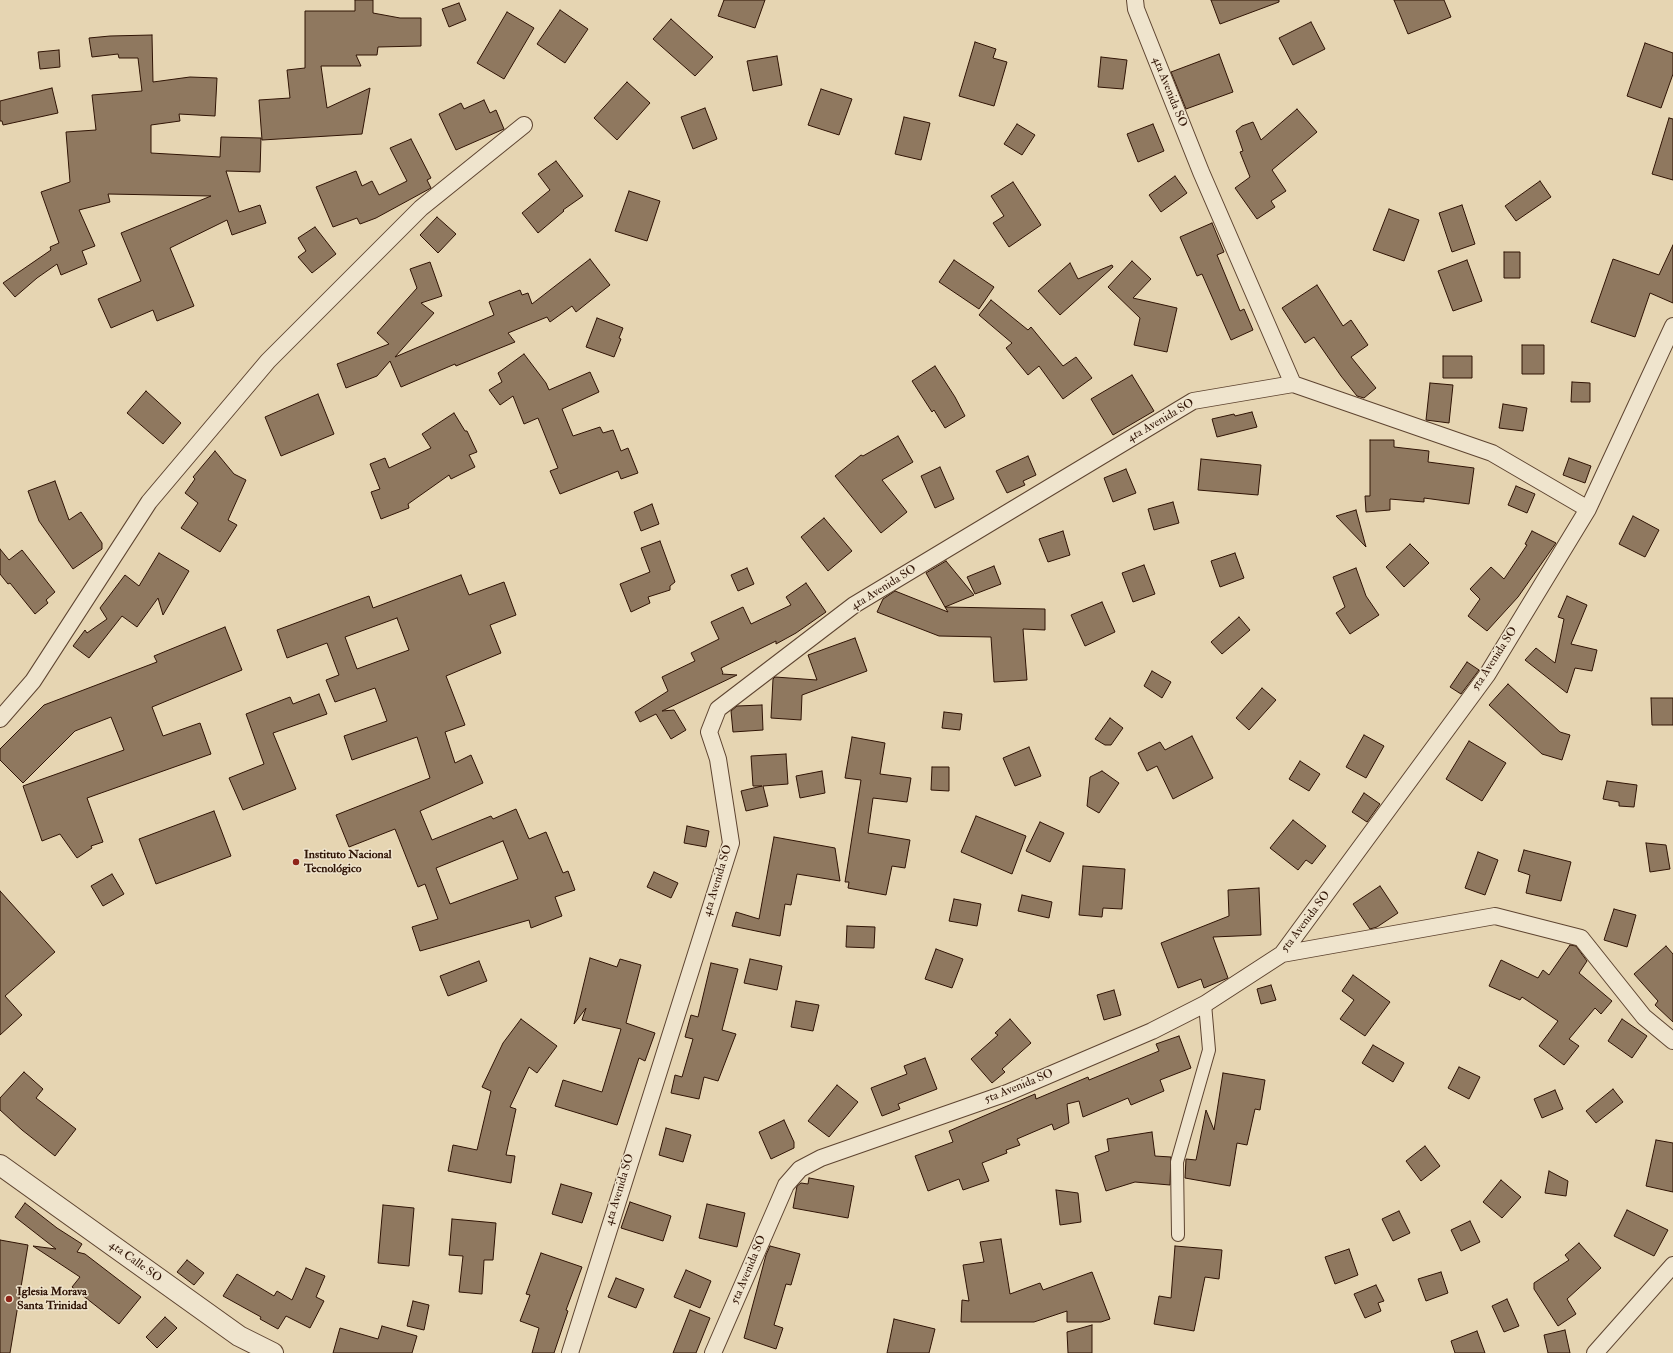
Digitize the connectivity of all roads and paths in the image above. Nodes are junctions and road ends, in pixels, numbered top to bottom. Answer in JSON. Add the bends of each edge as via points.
{"nodes":[{"id":1,"x":1135,"y":0,"type":"edge"},
{"id":2,"x":524,"y":125,"type":"dead end"},
{"id":3,"x":1671,"y":335,"type":"edge"},
{"id":4,"x":1293,"y":384,"type":"junction"},
{"id":5,"x":1588,"y":509,"type":"junction"},
{"id":6,"x":0,"y":719,"type":"edge"},
{"id":7,"x":1282,"y":954,"type":"junction"},
{"id":8,"x":1205,"y":1004,"type":"junction"},
{"id":9,"x":1673,"y":1041,"type":"edge"},
{"id":10,"x":0,"y":1165,"type":"edge"},
{"id":11,"x":1178,"y":1235,"type":"dead end"},
{"id":12,"x":1673,"y":1265,"type":"edge"},
{"id":13,"x":273,"y":1353,"type":"edge"},
{"id":14,"x":570,"y":1353,"type":"edge"},
{"id":15,"x":713,"y":1353,"type":"edge"},
{"id":16,"x":1595,"y":1353,"type":"edge"}],
"edges":[{"from":1,"to":4,"type":"street","name":"4ta Avenida SO","via":[[1136,9],[1201,172]]},
{"from":2,"to":6,"type":"street","via":[[421,208],[268,361],[149,502],[33,681]]},
{"from":3,"to":5,"type":"street","name":"5ta Avenida SO"},
{"from":4,"to":5,"type":"street","via":[[1492,453]]},
{"from":4,"to":14,"type":"street","name":"4ta Avenida SO","via":[[1193,401],[854,605],[718,709],[709,732],[718,759],[731,843]]},
{"from":5,"to":7,"type":"street","name":"5ta Avenida SO","via":[[1487,675]]},
{"from":7,"to":8,"type":"street","name":"5ta Avenida SO"},
{"from":7,"to":9,"type":"street","via":[[1495,916],[1581,938],[1644,1017]]},
{"from":8,"to":11,"type":"street","via":[[1209,1050],[1177,1162]]},
{"from":8,"to":15,"type":"street","name":"5ta Avenida SO","via":[[1152,1031],[1007,1093],[821,1158],[800,1168],[786,1185]]},
{"from":10,"to":13,"type":"street","name":"4ta Calle SO","via":[[239,1336]]},
{"from":12,"to":16,"type":"street"}]}
